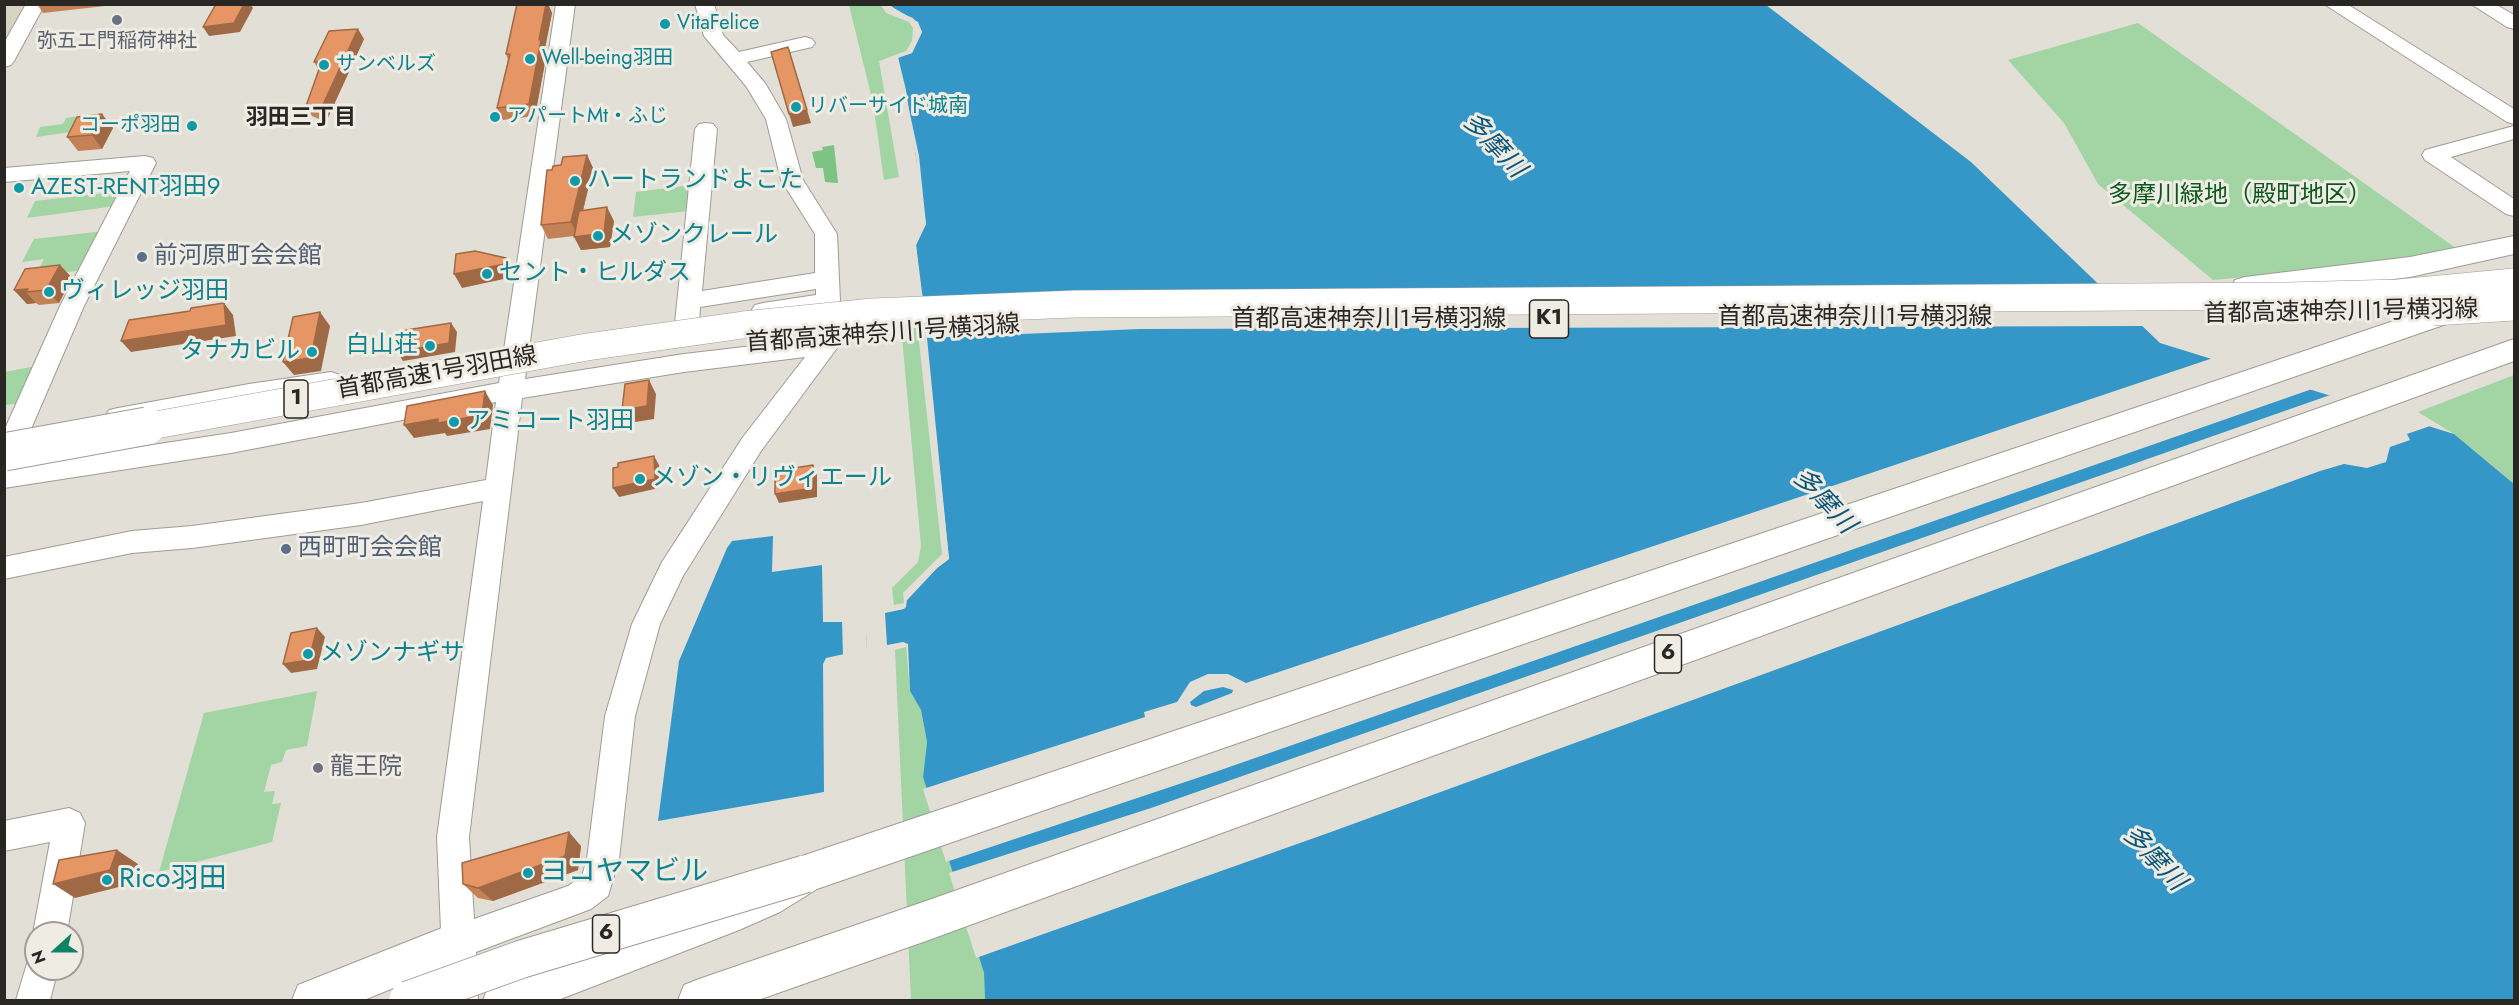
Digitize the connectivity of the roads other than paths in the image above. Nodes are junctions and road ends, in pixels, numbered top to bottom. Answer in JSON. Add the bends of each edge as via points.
{"nodes":[{"id":1,"x":36,"y":4,"type":"edge"},
{"id":2,"x":566,"y":4,"type":"edge"},
{"id":3,"x":704,"y":4,"type":"edge"},
{"id":4,"x":2334,"y":4,"type":"edge"},
{"id":5,"x":2480,"y":4,"type":"edge"},
{"id":6,"x":2514,"y":23,"type":"edge"},
{"id":7,"x":805,"y":43,"type":"dead end"},
{"id":8,"x":734,"y":59,"type":"junction"},
{"id":9,"x":4,"y":61,"type":"edge"},
{"id":10,"x":2514,"y":118,"type":"edge"},
{"id":11,"x":706,"y":129,"type":"dead end"},
{"id":12,"x":2514,"y":132,"type":"edge"},
{"id":13,"x":4,"y":175,"type":"edge"},
{"id":14,"x":2514,"y":209,"type":"edge"},
{"id":15,"x":2514,"y":245,"type":"edge"},
{"id":16,"x":827,"y":290,"type":"junction"},
{"id":17,"x":2509,"y":294,"type":"edge"},
{"id":18,"x":2130,"y":297,"type":"junction"},
{"id":19,"x":688,"y":312,"type":"junction"},
{"id":20,"x":825,"y":346,"type":"junction"},
{"id":21,"x":516,"y":350,"type":"junction"},
{"id":22,"x":2514,"y":350,"type":"edge"},
{"id":23,"x":586,"y":357,"type":"junction"},
{"id":24,"x":513,"y":390,"type":"junction"},
{"id":25,"x":9,"y":441,"type":"edge"},
{"id":26,"x":4,"y":462,"type":"edge"},
{"id":27,"x":4,"y":471,"type":"edge"},
{"id":28,"x":4,"y":478,"type":"edge"},
{"id":29,"x":498,"y":488,"type":"junction"},
{"id":30,"x":4,"y":568,"type":"edge"},
{"id":31,"x":4,"y":836,"type":"edge"},
{"id":32,"x":805,"y":874,"type":"junction"},
{"id":33,"x":53,"y":921,"type":"edge"},
{"id":34,"x":457,"y":942,"type":"junction"},
{"id":35,"x":38,"y":981,"type":"edge"},
{"id":36,"x":33,"y":1000,"type":"edge"},
{"id":37,"x":314,"y":1000,"type":"edge"},
{"id":38,"x":408,"y":1000,"type":"edge"},
{"id":39,"x":461,"y":1000,"type":"edge"},
{"id":40,"x":504,"y":1000,"type":"edge"},
{"id":41,"x":699,"y":1000,"type":"edge"}],
"edges":[{"from":1,"to":9,"type":"street"},
{"from":2,"to":21,"type":"street"},
{"from":3,"to":8,"type":"street","via":[[714,36]]},
{"from":4,"to":10,"type":"street"},
{"from":5,"to":6,"type":"street"},
{"from":7,"to":8,"type":"street"},
{"from":8,"to":16,"type":"street","via":[[755,83],[776,119],[792,180],[826,234]]},
{"from":11,"to":19,"type":"street"},
{"from":12,"to":14,"type":"street","via":[[2433,155]]},
{"from":13,"to":25,"type":"street","via":[[145,163]]},
{"from":15,"to":18,"type":"main road","bridge":true,"via":[[2348,276]]},
{"from":16,"to":19,"type":"street"},
{"from":16,"to":20,"type":"street"},
{"from":17,"to":18,"type":"main road","name":"首都高速神奈川1号横羽線","number":"K1","bridge":true},
{"from":17,"to":23,"type":"main road","name":"首都高速神奈川1号横羽線","number":"K1","bridge":true,"via":[[2414,313],[1074,323],[809,337]]},
{"from":17,"to":32,"type":"main road","number":"6","bridge":true},
{"from":18,"to":23,"type":"main road","name":"首都高速神奈川1号横羽線","number":"K1","bridge":true,"via":[[956,307],[766,322]]},
{"from":19,"to":21,"type":"street"},
{"from":20,"to":24,"type":"street"},
{"from":20,"to":34,"type":"street","via":[[759,435],[696,531],[646,624],[620,716],[603,859],[596,885],[579,898]]},
{"from":21,"to":24,"type":"street"},
{"from":21,"to":25,"type":"street","via":[[249,393]]},
{"from":22,"to":41,"type":"main road","number":"6"},
{"from":23,"to":25,"type":"main road","name":"首都高速1号羽田線","number":"1","bridge":true},
{"from":23,"to":27,"type":"main road","name":"首都高速1号羽田線","number":"1"},
{"from":24,"to":28,"type":"street","via":[[231,443]]},
{"from":24,"to":29,"type":"street"},
{"from":25,"to":26,"type":"street"},
{"from":29,"to":30,"type":"street","via":[[361,514],[132,542]]},
{"from":29,"to":34,"type":"street","via":[[453,837]]},
{"from":31,"to":33,"type":"street","via":[[69,823]]},
{"from":32,"to":38,"type":"main road","number":"6","bridge":true,"via":[[522,959]]},
{"from":32,"to":40,"type":"main road","number":"6","bridge":true,"via":[[766,898],[725,916]]},
{"from":34,"to":37,"type":"main road"},
{"from":34,"to":39,"type":"street"},
{"from":35,"to":36,"type":"street"}]}
